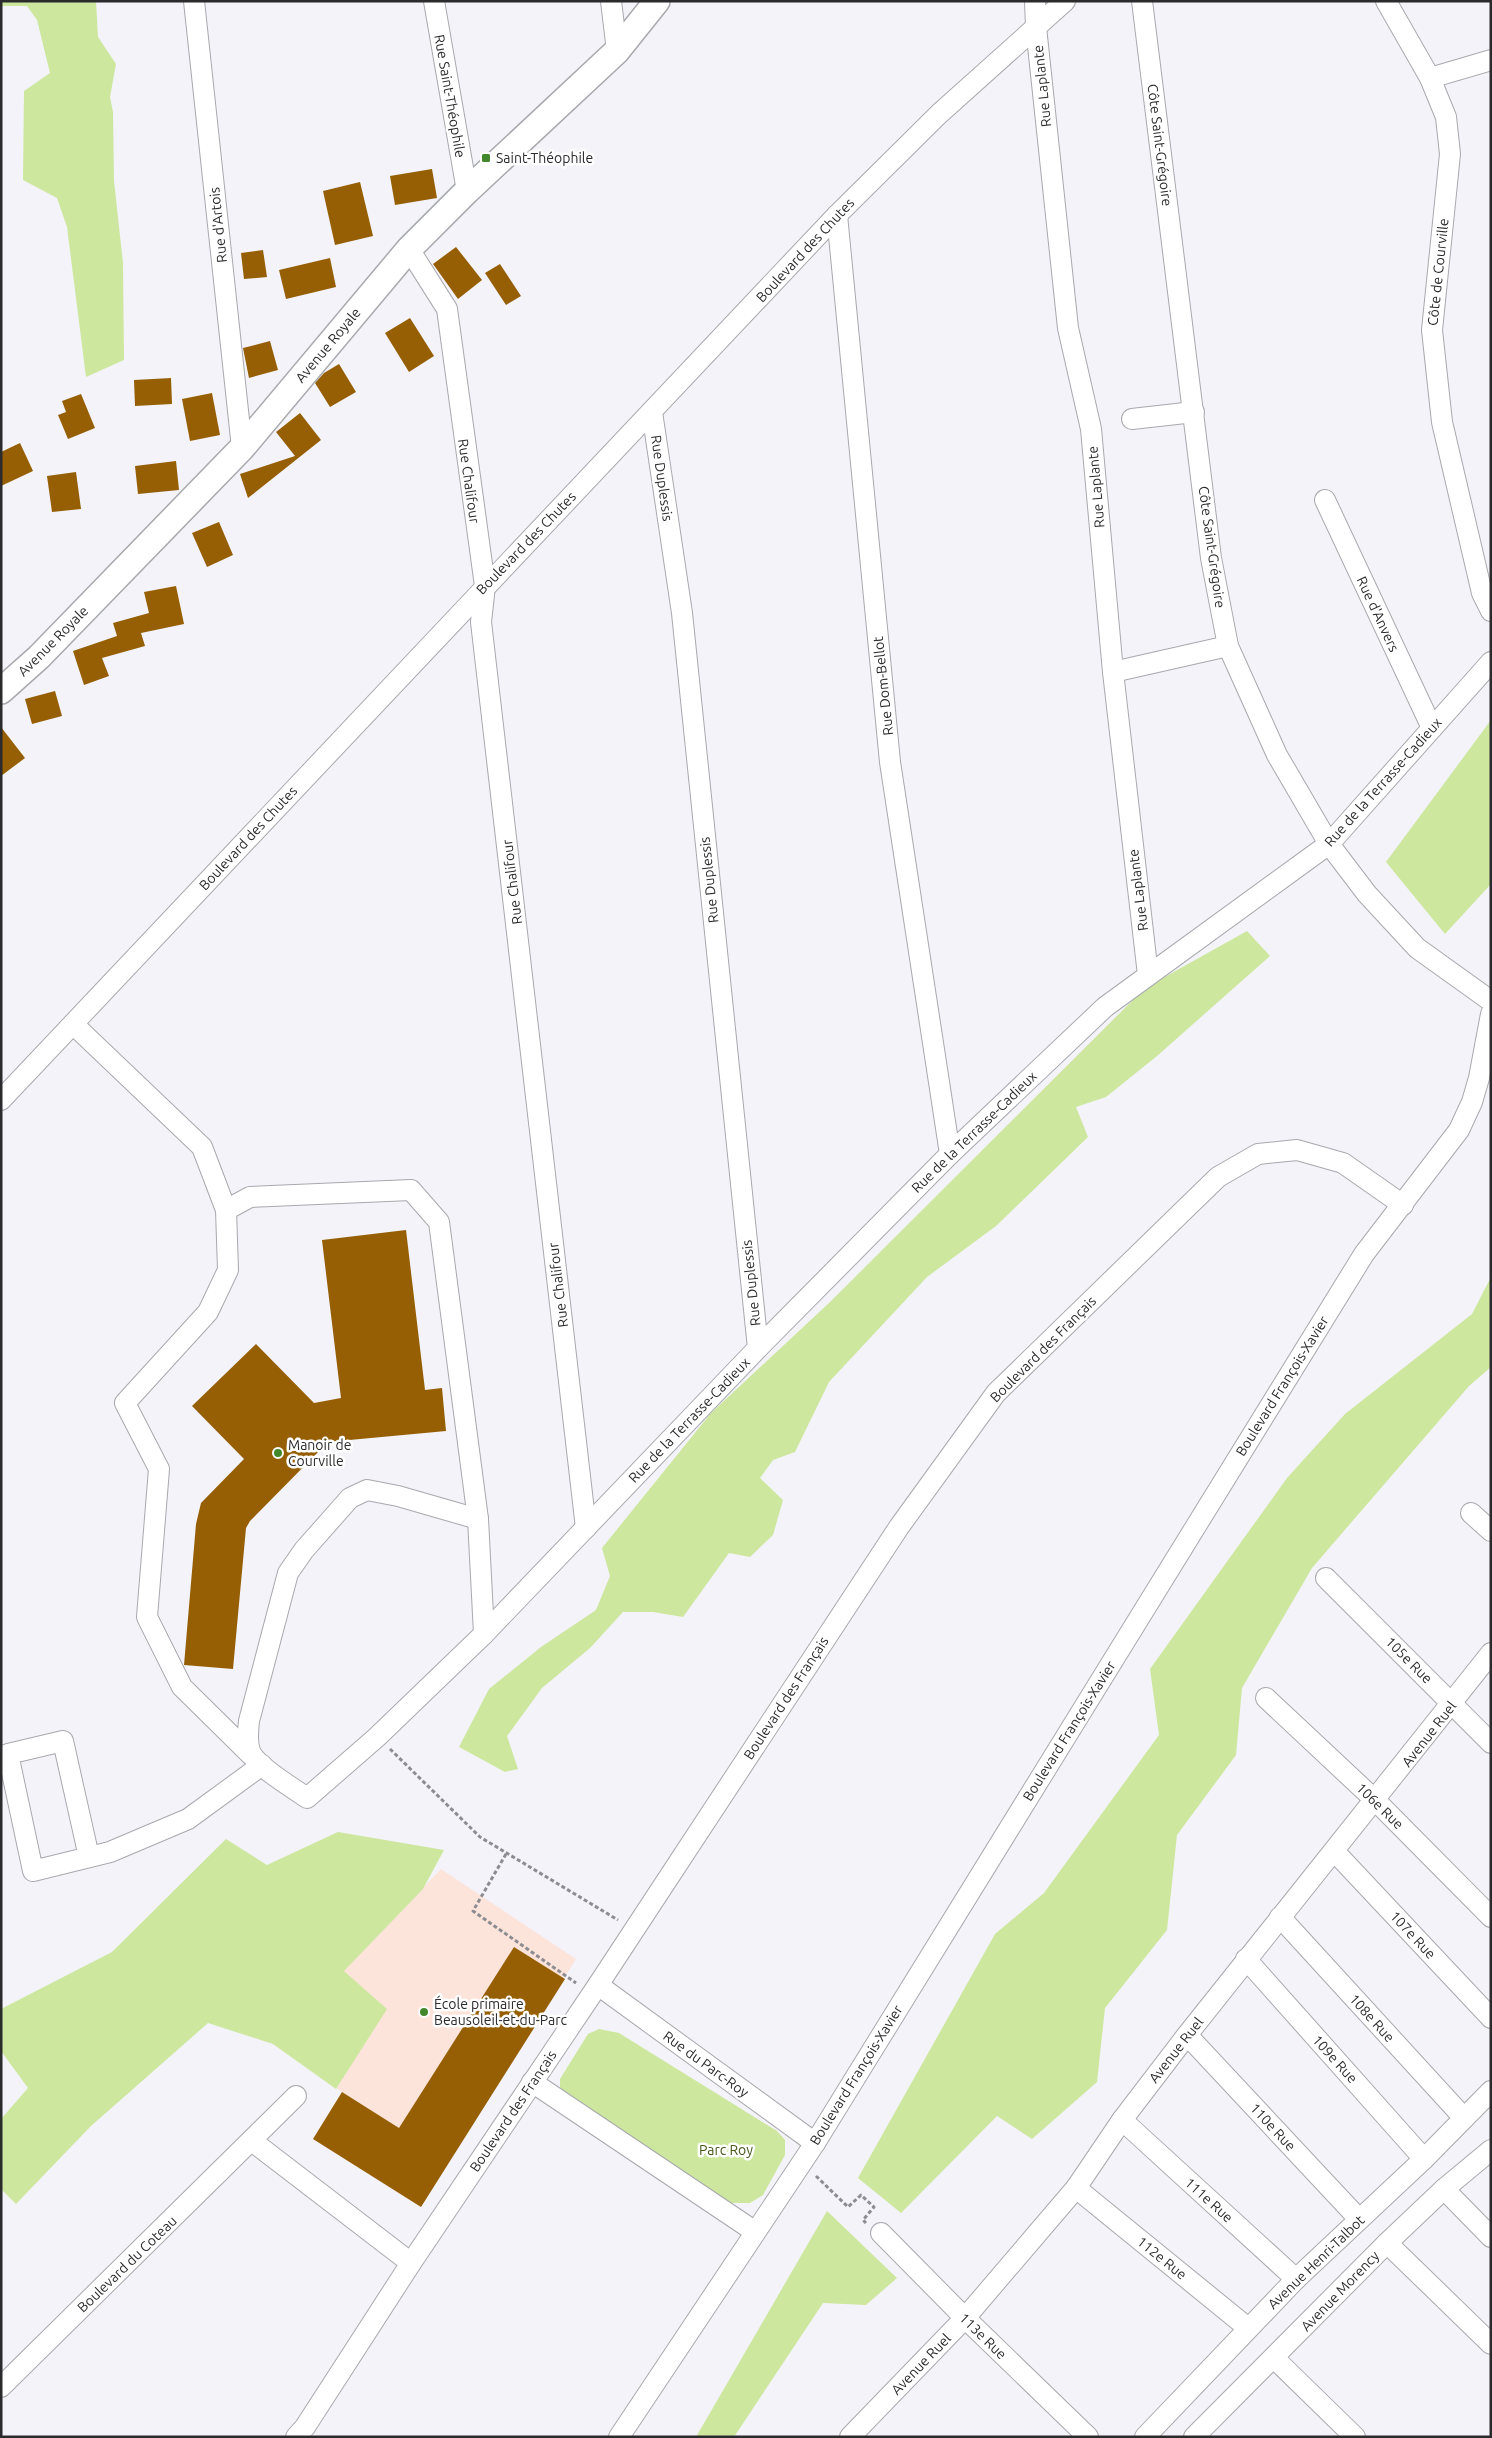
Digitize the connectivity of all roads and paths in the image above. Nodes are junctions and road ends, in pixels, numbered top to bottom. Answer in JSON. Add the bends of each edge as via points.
{"nodes":[{"id":1,"x":194,"y":1,"type":"edge"},
{"id":2,"x":434,"y":1,"type":"edge"},
{"id":3,"x":611,"y":1,"type":"edge"},
{"id":4,"x":657,"y":1,"type":"edge"},
{"id":5,"x":1035,"y":1,"type":"edge"},
{"id":6,"x":1065,"y":1,"type":"edge"},
{"id":7,"x":1142,"y":1,"type":"edge"},
{"id":8,"x":1386,"y":1,"type":"edge"},
{"id":9,"x":1036,"y":27,"type":"junction"},
{"id":10,"x":617,"y":52,"type":"junction"},
{"id":11,"x":1491,"y":60,"type":"edge"},
{"id":12,"x":1430,"y":78,"type":"junction"},
{"id":13,"x":467,"y":191,"type":"junction"},
{"id":14,"x":837,"y":215,"type":"junction"},
{"id":15,"x":409,"y":249,"type":"junction"},
{"id":16,"x":652,"y":412,"type":"junction"},
{"id":17,"x":1194,"y":412,"type":"junction"},
{"id":18,"x":1132,"y":419,"type":"dead end"},
{"id":19,"x":242,"y":448,"type":"junction"},
{"id":20,"x":1325,"y":500,"type":"dead end"},
{"id":21,"x":485,"y":586,"type":"junction"},
{"id":22,"x":1491,"y":611,"type":"edge"},
{"id":23,"x":1228,"y":646,"type":"junction"},
{"id":24,"x":1491,"y":662,"type":"edge"},
{"id":25,"x":1113,"y":672,"type":"junction"},
{"id":26,"x":1,"y":691,"type":"edge"},
{"id":27,"x":1432,"y":728,"type":"junction"},
{"id":28,"x":1329,"y":844,"type":"junction"},
{"id":29,"x":1148,"y":975,"type":"junction"},
{"id":30,"x":1491,"y":1000,"type":"edge"},
{"id":31,"x":1491,"y":1014,"type":"edge"},
{"id":32,"x":72,"y":1024,"type":"junction"},
{"id":33,"x":1,"y":1100,"type":"edge"},
{"id":34,"x":950,"y":1154,"type":"junction"},
{"id":35,"x":1403,"y":1205,"type":"junction"},
{"id":36,"x":226,"y":1210,"type":"junction"},
{"id":37,"x":758,"y":1348,"type":"junction"},
{"id":38,"x":1471,"y":1513,"type":"dead end"},
{"id":39,"x":478,"y":1519,"type":"junction"},
{"id":40,"x":586,"y":1528,"type":"junction"},
{"id":41,"x":1491,"y":1531,"type":"edge"},
{"id":42,"x":1326,"y":1578,"type":"dead end"},
{"id":43,"x":484,"y":1634,"type":"junction"},
{"id":44,"x":1491,"y":1653,"type":"edge"},
{"id":45,"x":1266,"y":1698,"type":"dead end"},
{"id":46,"x":1453,"y":1704,"type":"junction"},
{"id":47,"x":377,"y":1737,"type":"junction"},
{"id":48,"x":1491,"y":1743,"type":"edge"},
{"id":49,"x":256,"y":1760,"type":"junction"},
{"id":50,"x":1376,"y":1800,"type":"junction"},
{"id":51,"x":1334,"y":1852,"type":"junction"},
{"id":52,"x":506,"y":1854,"type":"junction"},
{"id":53,"x":89,"y":1857,"type":"junction"},
{"id":54,"x":1280,"y":1917,"type":"junction"},
{"id":55,"x":1491,"y":1917,"type":"edge"},
{"id":56,"x":634,"y":1930,"type":"junction"},
{"id":57,"x":1246,"y":1959,"type":"junction"},
{"id":58,"x":595,"y":1989,"type":"junction"},
{"id":59,"x":1491,"y":2018,"type":"edge"},
{"id":60,"x":1187,"y":2035,"type":"junction"},
{"id":61,"x":532,"y":2082,"type":"junction"},
{"id":62,"x":1491,"y":2092,"type":"edge"},
{"id":63,"x":296,"y":2096,"type":"dead end"},
{"id":64,"x":1464,"y":2118,"type":"junction"},
{"id":65,"x":1122,"y":2120,"type":"junction"},
{"id":66,"x":252,"y":2141,"type":"junction"},
{"id":67,"x":815,"y":2142,"type":"junction"},
{"id":68,"x":1490,"y":2153,"type":"edge"},
{"id":69,"x":1424,"y":2159,"type":"junction"},
{"id":70,"x":802,"y":2162,"type":"junction"},
{"id":71,"x":1076,"y":2188,"type":"junction"},
{"id":72,"x":1444,"y":2189,"type":"junction"},
{"id":73,"x":1359,"y":2219,"type":"junction"},
{"id":74,"x":754,"y":2231,"type":"junction"},
{"id":75,"x":881,"y":2233,"type":"joint"},
{"id":76,"x":1491,"y":2237,"type":"edge"},
{"id":77,"x":1387,"y":2243,"type":"junction"},
{"id":78,"x":412,"y":2262,"type":"junction"},
{"id":79,"x":1296,"y":2279,"type":"junction"},
{"id":80,"x":965,"y":2318,"type":"junction"},
{"id":81,"x":1248,"y":2328,"type":"junction"},
{"id":82,"x":1491,"y":2344,"type":"edge"},
{"id":83,"x":1274,"y":2358,"type":"junction"},
{"id":84,"x":1,"y":2387,"type":"edge"},
{"id":85,"x":854,"y":2435,"type":"edge"},
{"id":86,"x":296,"y":2437,"type":"edge"},
{"id":87,"x":619,"y":2437,"type":"edge"},
{"id":88,"x":1088,"y":2437,"type":"edge"},
{"id":89,"x":1145,"y":2437,"type":"edge"},
{"id":90,"x":1194,"y":2437,"type":"edge"},
{"id":91,"x":1355,"y":2437,"type":"edge"}],
"edges":[{"from":1,"to":19,"type":"street","name":"Rue d'Artois"},
{"from":2,"to":13,"type":"street","name":"Rue Saint-Théophile"},
{"from":3,"to":10,"type":"street"},
{"from":4,"to":10,"type":"main road","name":"Avenue Royale"},
{"from":5,"to":9,"type":"street","name":"Rue Laplante"},
{"from":6,"to":9,"type":"street","name":"Boulevard des Chutes"},
{"from":7,"to":17,"type":"street","name":"Côte Saint-Grégoire"},
{"from":8,"to":12,"type":"street","name":"Côte de Courville"},
{"from":9,"to":14,"type":"street","name":"Boulevard des Chutes","via":[[939,114]]},
{"from":9,"to":25,"type":"street","name":"Rue Laplante","via":[[1068,328],[1091,429]]},
{"from":10,"to":13,"type":"main road","name":"Avenue Royale"},
{"from":11,"to":12,"type":"street"},
{"from":12,"to":22,"type":"street","name":"Côte de Courville","via":[[1446,117],[1450,154],[1432,330],[1442,422],[1482,593]]},
{"from":13,"to":15,"type":"main road","name":"Avenue Royale"},
{"from":14,"to":16,"type":"street","name":"Boulevard des Chutes"},
{"from":14,"to":34,"type":"street","name":"Rue Dom-Bellot","via":[[890,762]]},
{"from":15,"to":19,"type":"main road","name":"Avenue Royale"},
{"from":15,"to":21,"type":"street","name":"Rue Chalifour","via":[[447,309]]},
{"from":16,"to":21,"type":"street","name":"Boulevard des Chutes"},
{"from":16,"to":37,"type":"street","name":"Rue Duplessis","via":[[682,612]]},
{"from":17,"to":18,"type":"street"},
{"from":17,"to":23,"type":"street","name":"Côte Saint-Grégoire","via":[[1211,558]]},
{"from":19,"to":26,"type":"main road","name":"Avenue Royale","via":[[39,657]]},
{"from":20,"to":27,"type":"street","name":"Rue d'Anvers"},
{"from":21,"to":32,"type":"street","name":"Boulevard des Chutes"},
{"from":21,"to":40,"type":"street","name":"Rue Chalifour","via":[[481,622]]},
{"from":23,"to":25,"type":"street"},
{"from":23,"to":28,"type":"street","name":"Côte Saint-Grégoire","via":[[1277,755]]},
{"from":24,"to":27,"type":"street","name":"Rue de la Terrasse-Cadieux"},
{"from":25,"to":29,"type":"street","name":"Rue Laplante"},
{"from":27,"to":28,"type":"street","name":"Rue de la Terrasse-Cadieux"},
{"from":28,"to":29,"type":"street","name":"Rue de la Terrasse-Cadieux"},
{"from":28,"to":30,"type":"street","name":"Côte Saint-Grégoire","via":[[1367,894],[1418,948]]},
{"from":29,"to":34,"type":"street","name":"Rue de la Terrasse-Cadieux","via":[[1106,1008]]},
{"from":31,"to":35,"type":"street","name":"Boulevard François-Xavier","via":[[1479,1078],[1466,1116]]},
{"from":32,"to":33,"type":"street","name":"Boulevard des Chutes"},
{"from":32,"to":36,"type":"street","via":[[202,1147]]},
{"from":34,"to":37,"type":"street","name":"Rue de la Terrasse-Cadieux"},
{"from":35,"to":56,"type":"street","name":"Boulevard des Français","via":[[1342,1163],[1297,1150],[1258,1154],[1218,1177],[996,1393],[899,1527]]},
{"from":35,"to":67,"type":"street","name":"Boulevard François-Xavier","via":[[1364,1254]]},
{"from":36,"to":39,"type":"street","via":[[250,1197],[411,1190],[439,1222]]},
{"from":36,"to":49,"type":"street","via":[[228,1270],[208,1312],[125,1403],[159,1469],[147,1617],[182,1687]]},
{"from":37,"to":40,"type":"street","name":"Rue de la Terrasse-Cadieux"},
{"from":38,"to":41,"type":"street"},
{"from":39,"to":43,"type":"street"},
{"from":39,"to":49,"type":"street","via":[[367,1490],[350,1498],[288,1573],[249,1721],[247,1737]]},
{"from":40,"to":43,"type":"street","name":"Rue de la Terrasse-Cadieux"},
{"from":42,"to":46,"type":"street","name":"105e Rue"},
{"from":43,"to":47,"type":"street","name":"Rue de la Terrasse-Cadieux"},
{"from":44,"to":46,"type":"street","name":"Avenue Ruel"},
{"from":45,"to":50,"type":"street","name":"106e Rue"},
{"from":46,"to":48,"type":"street","name":"105e Rue"},
{"from":46,"to":50,"type":"street","name":"Avenue Ruel"},
{"from":47,"to":49,"type":"street","name":"Rue de la Terrasse-Cadieux","via":[[307,1798]]},
{"from":47,"to":52,"type":"path","via":[[480,1837]]},
{"from":49,"to":53,"type":"street","via":[[188,1819],[110,1852]]},
{"from":50,"to":51,"type":"street","name":"Avenue Ruel"},
{"from":50,"to":55,"type":"street","name":"106e Rue"},
{"from":51,"to":54,"type":"street","name":"Avenue Ruel"},
{"from":51,"to":59,"type":"street","name":"107e Rue"},
{"from":52,"to":56,"type":"path"},
{"from":52,"to":58,"type":"path","via":[[473,1911]]},
{"from":53,"to":53,"type":"street","via":[[63,1741],[8,1754],[33,1871]]},
{"from":54,"to":57,"type":"street","name":"Avenue Ruel"},
{"from":54,"to":64,"type":"street","name":"108e Rue"},
{"from":56,"to":58,"type":"street","name":"Boulevard des Français"},
{"from":57,"to":60,"type":"street","name":"Avenue Ruel"},
{"from":57,"to":69,"type":"street","name":"109e Rue"},
{"from":58,"to":61,"type":"street","name":"Boulevard des Français"},
{"from":58,"to":67,"type":"street","name":"Rue du Parc-Roy"},
{"from":60,"to":65,"type":"street","name":"Avenue Ruel"},
{"from":60,"to":73,"type":"street","name":"110e Rue"},
{"from":61,"to":74,"type":"street"},
{"from":61,"to":78,"type":"street","name":"Boulevard des Français"},
{"from":62,"to":64,"type":"street","name":"Avenue Henri-Talbot"},
{"from":63,"to":66,"type":"street","name":"Boulevard du Coteau"},
{"from":64,"to":69,"type":"street","name":"Avenue Henri-Talbot"},
{"from":65,"to":71,"type":"street","name":"Avenue Ruel"},
{"from":65,"to":79,"type":"street","name":"111e Rue"},
{"from":66,"to":78,"type":"street"},
{"from":66,"to":84,"type":"street","name":"Boulevard du Coteau"},
{"from":67,"to":70,"type":"street","name":"Boulevard François-Xavier"},
{"from":68,"to":72,"type":"street","name":"Avenue Morency"},
{"from":69,"to":73,"type":"street","name":"Avenue Henri-Talbot"},
{"from":70,"to":74,"type":"street","name":"Boulevard François-Xavier"},
{"from":70,"to":75,"type":"path","via":[[848,2207],[861,2195],[874,2207],[862,2220]]},
{"from":71,"to":80,"type":"street","name":"Avenue Ruel"},
{"from":71,"to":81,"type":"street","name":"112e Rue"},
{"from":72,"to":76,"type":"street"},
{"from":72,"to":77,"type":"street","name":"Avenue Morency"},
{"from":73,"to":79,"type":"street","name":"Avenue Henri-Talbot"},
{"from":74,"to":87,"type":"street","name":"Boulevard François-Xavier"},
{"from":75,"to":80,"type":"street","name":"113e Rue"},
{"from":77,"to":82,"type":"street"},
{"from":77,"to":83,"type":"street","name":"Avenue Morency"},
{"from":78,"to":86,"type":"street","name":"Boulevard des Français","via":[[306,2427]]},
{"from":79,"to":81,"type":"street","name":"Avenue Henri-Talbot"},
{"from":80,"to":85,"type":"street","name":"Avenue Ruel"},
{"from":80,"to":88,"type":"street","name":"113e Rue"},
{"from":81,"to":89,"type":"street","name":"Avenue Henri-Talbot"},
{"from":83,"to":90,"type":"street","name":"Avenue Morency"},
{"from":83,"to":91,"type":"street"}]}
